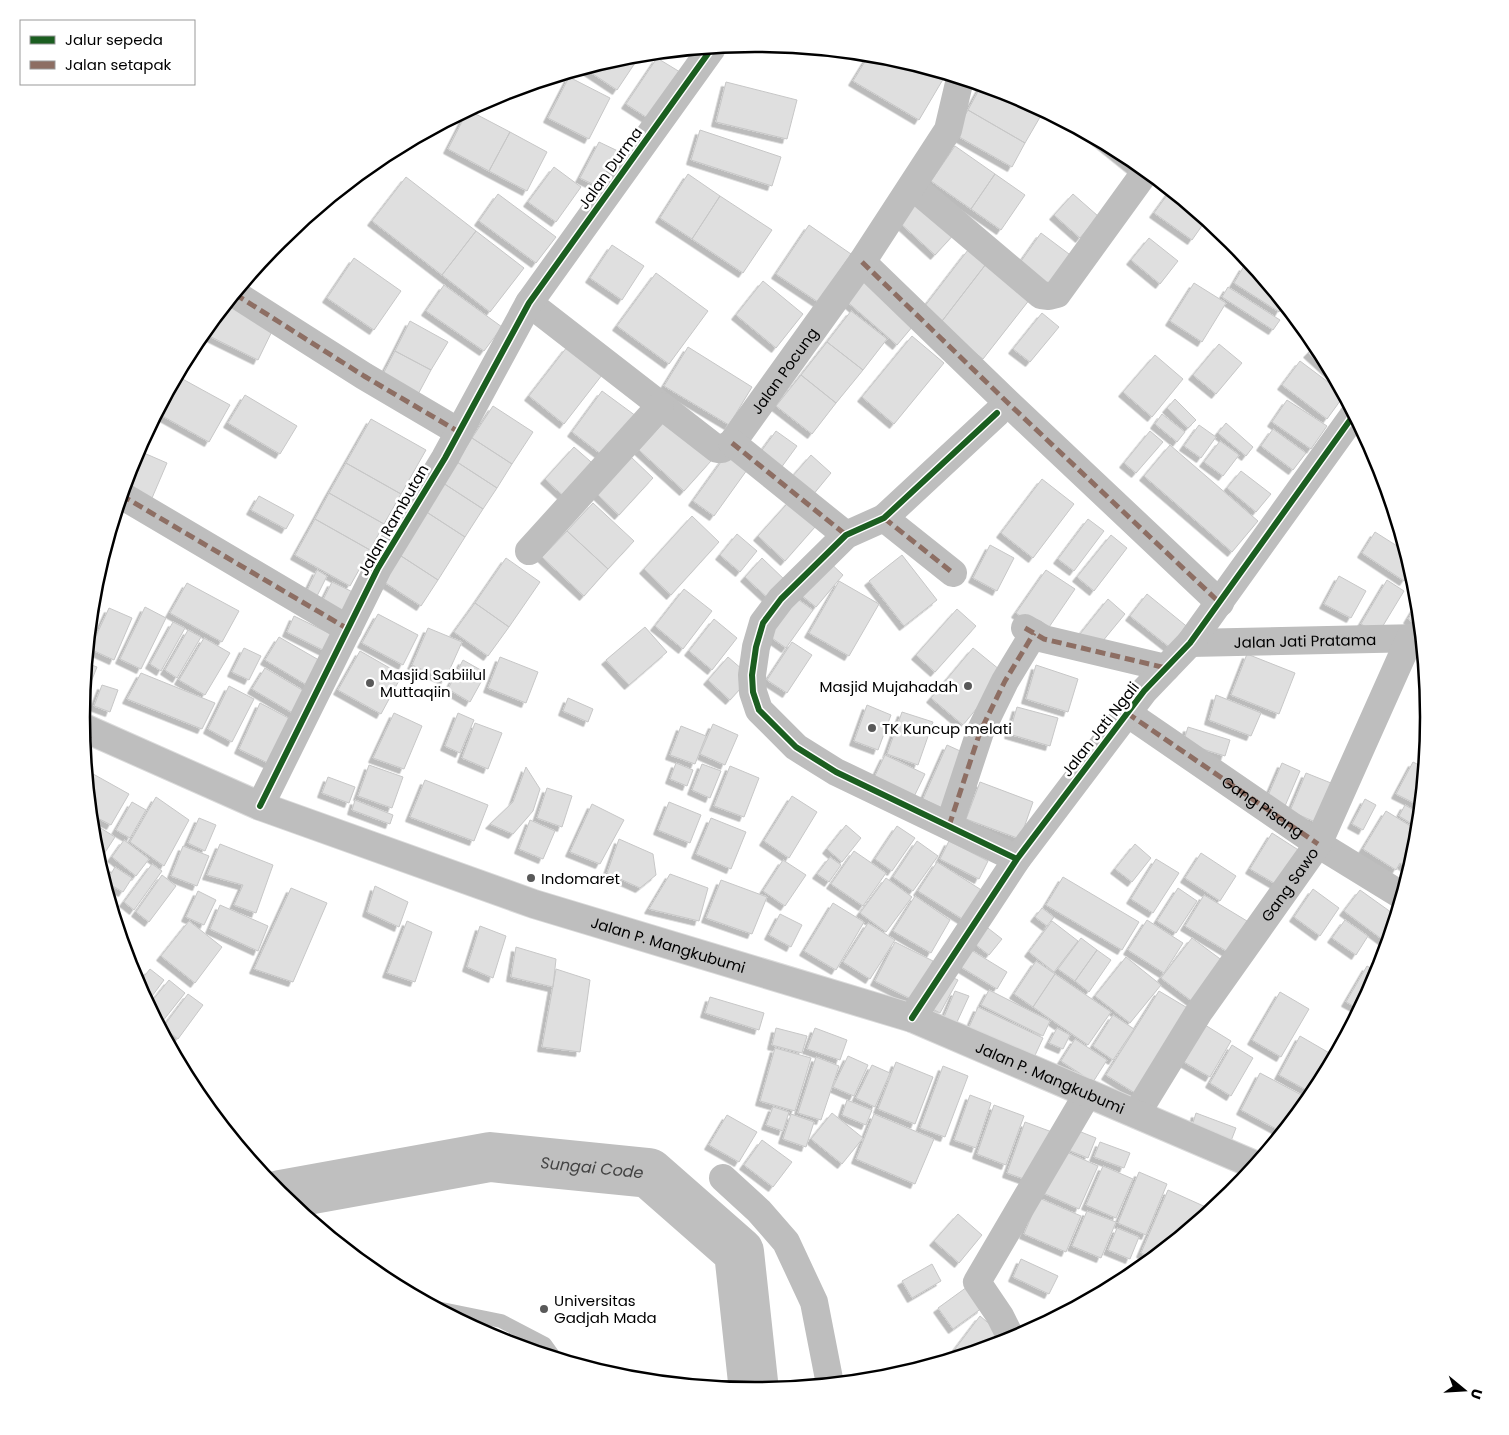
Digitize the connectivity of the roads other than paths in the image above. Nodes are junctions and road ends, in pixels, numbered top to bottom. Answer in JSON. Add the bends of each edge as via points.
{"nodes":[{"id":1,"x":707,"y":54,"type":"edge"},
{"id":2,"x":959,"y":85,"type":"edge"},
{"id":3,"x":1141,"y":177,"type":"edge"},
{"id":4,"x":912,"y":186,"type":"junction"},
{"id":5,"x":862,"y":262,"type":"junction"},
{"id":6,"x":240,"y":297,"type":"edge"},
{"id":7,"x":529,"y":303,"type":"junction"},
{"id":8,"x":660,"y":406,"type":"junction"},
{"id":9,"x":997,"y":414,"type":"dead end"},
{"id":10,"x":1350,"y":421,"type":"edge"},
{"id":11,"x":459,"y":432,"type":"junction"},
{"id":12,"x":732,"y":443,"type":"junction"},
{"id":13,"x":127,"y":498,"type":"edge"},
{"id":14,"x":884,"y":518,"type":"junction"},
{"id":15,"x":846,"y":535,"type":"junction"},
{"id":16,"x":529,"y":551,"type":"dead end"},
{"id":17,"x":953,"y":573,"type":"dead end"},
{"id":18,"x":1220,"y":602,"type":"junction"},
{"id":19,"x":348,"y":629,"type":"junction"},
{"id":20,"x":1415,"y":638,"type":"edge"},
{"id":21,"x":1190,"y":643,"type":"junction"},
{"id":22,"x":1166,"y":668,"type":"junction"},
{"id":23,"x":1127,"y":713,"type":"junction"},
{"id":24,"x":90,"y":736,"type":"edge"},
{"id":25,"x":260,"y":806,"type":"junction"},
{"id":26,"x":949,"y":826,"type":"junction"},
{"id":27,"x":1318,"y":844,"type":"junction"},
{"id":28,"x":1017,"y":859,"type":"junction"},
{"id":29,"x":1396,"y":892,"type":"edge"},
{"id":30,"x":912,"y":1018,"type":"junction"},
{"id":31,"x":1088,"y":1093,"type":"junction"},
{"id":32,"x":1137,"y":1113,"type":"junction"},
{"id":33,"x":1248,"y":1162,"type":"edge"},
{"id":34,"x":723,"y":1178,"type":"dead end"},
{"id":35,"x":456,"y":1312,"type":"edge"},
{"id":36,"x":1008,"y":1332,"type":"edge"},
{"id":37,"x":549,"y":1350,"type":"edge"},
{"id":38,"x":829,"y":1378,"type":"edge"}],
"edges":[{"from":1,"to":7,"type":"street","name":"Jalan Durma"},
{"from":2,"to":4,"type":"street","name":"Jalan Pocung","via":[[948,130]]},
{"from":3,"to":4,"type":"street","via":[[1057,294],[1049,296],[1041,295]]},
{"from":4,"to":5,"type":"street","name":"Jalan Pocung"},
{"from":5,"to":12,"type":"street","name":"Jalan Pocung"},
{"from":5,"to":18,"type":"street"},
{"from":6,"to":11,"type":"street"},
{"from":7,"to":8,"type":"street"},
{"from":7,"to":11,"type":"street","name":"Jalan Rambutan"},
{"from":8,"to":12,"type":"street","via":[[717,448],[722,449]]},
{"from":8,"to":16,"type":"street"},
{"from":9,"to":14,"type":"street"},
{"from":10,"to":18,"type":"street","name":"Jalan Jati Ngali"},
{"from":11,"to":19,"type":"street","name":"Jalan Rambutan","via":[[378,568]]},
{"from":12,"to":15,"type":"street"},
{"from":13,"to":19,"type":"street"},
{"from":14,"to":15,"type":"street"},
{"from":14,"to":17,"type":"street"},
{"from":15,"to":26,"type":"street","via":[[781,599],[763,623],[756,647],[752,692],[759,710],[796,747],[836,772]]},
{"from":18,"to":21,"type":"street","name":"Jalan Jati Ngali"},
{"from":19,"to":25,"type":"street","name":"Jalan Rambutan"},
{"from":20,"to":21,"type":"street","name":"Jalan Jati Pratama"},
{"from":20,"to":27,"type":"street","name":"Gang Sawo"},
{"from":21,"to":22,"type":"street","name":"Jalan Jati Ngali"},
{"from":22,"to":23,"type":"street","name":"Jalan Jati Ngali"},
{"from":22,"to":26,"type":"street","via":[[1065,645],[1044,639],[1029,630],[980,732]]},
{"from":23,"to":27,"type":"street","name":"Gang Pisang"},
{"from":23,"to":28,"type":"street","name":"Jalan Jati Ngali"},
{"from":24,"to":25,"type":"street","name":"Jalan P. Mangkubumi"},
{"from":25,"to":30,"type":"street","name":"Jalan P. Mangkubumi","via":[[534,904]]},
{"from":26,"to":28,"type":"street"},
{"from":27,"to":29,"type":"street","name":"Gang Pisang"},
{"from":27,"to":32,"type":"street","name":"Gang Sawo","via":[[1199,1012]]},
{"from":28,"to":30,"type":"street","name":"Jalan Jati Ngali"},
{"from":30,"to":31,"type":"street","name":"Jalan P. Mangkubumi"},
{"from":31,"to":32,"type":"street","name":"Jalan P. Mangkubumi"},
{"from":31,"to":36,"type":"street","via":[[977,1282]]},
{"from":32,"to":33,"type":"street","name":"Jalan P. Mangkubumi"},
{"from":34,"to":38,"type":"street","via":[[759,1211],[786,1242],[814,1302]]},
{"from":35,"to":37,"type":"lane","via":[[501,1321],[545,1344]]}]}
